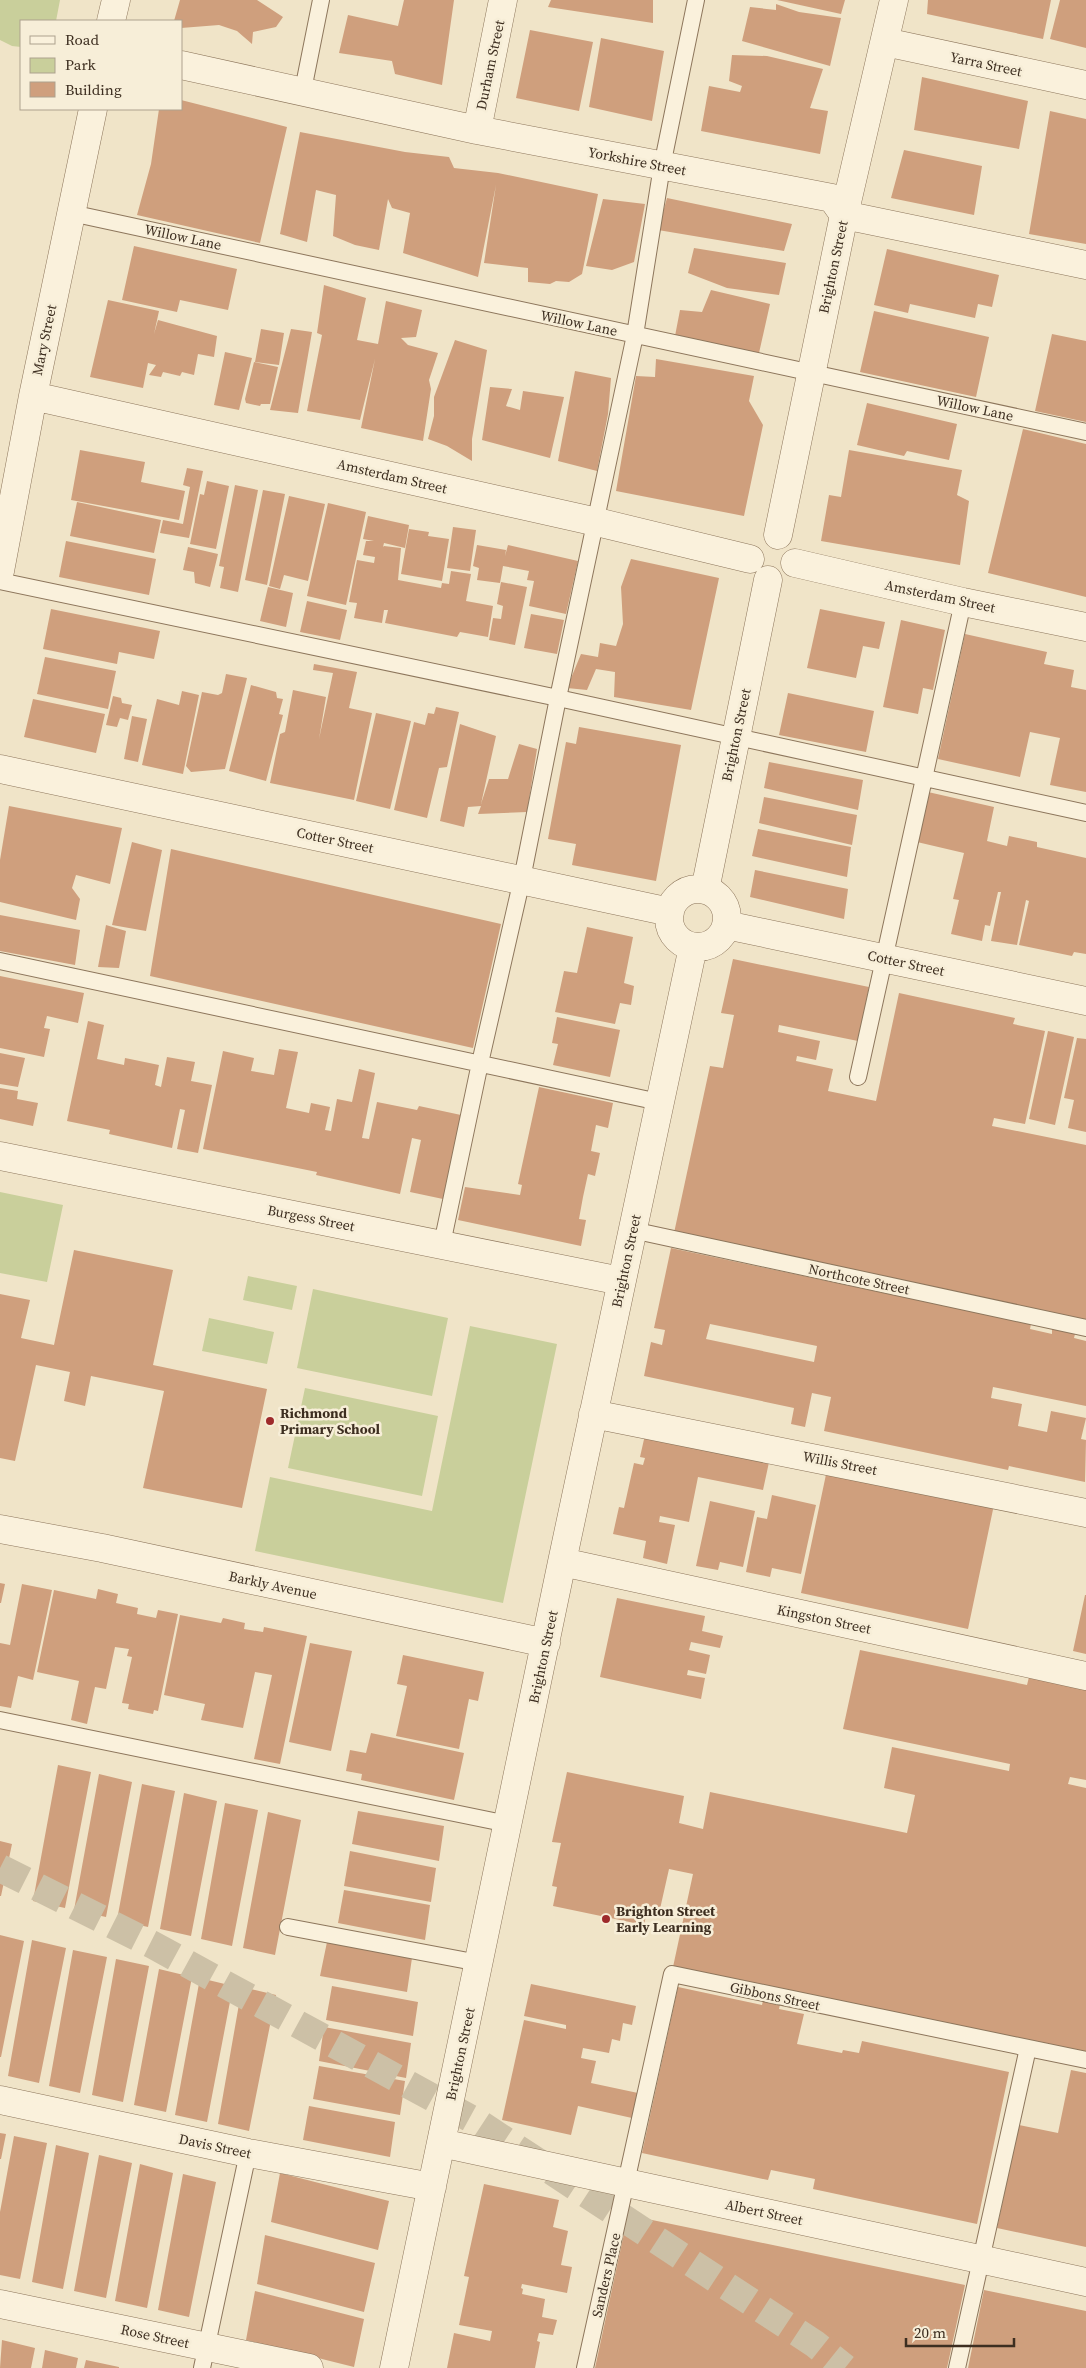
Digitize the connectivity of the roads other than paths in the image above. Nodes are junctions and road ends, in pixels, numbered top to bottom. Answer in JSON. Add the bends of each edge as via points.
{"nodes":[{"id":1,"x":116,"y":0,"type":"edge"},
{"id":2,"x":321,"y":0,"type":"edge"},
{"id":3,"x":503,"y":0,"type":"edge"},
{"id":4,"x":696,"y":0,"type":"edge"},
{"id":5,"x":894,"y":0,"type":"edge"},
{"id":6,"x":111,"y":20,"type":"edge"},
{"id":7,"x":885,"y":42,"type":"junction"},
{"id":8,"x":182,"y":65,"type":"edge"},
{"id":9,"x":1086,"y":85,"type":"edge"},
{"id":10,"x":303,"y":90,"type":"junction"},
{"id":11,"x":93,"y":110,"type":"edge"},
{"id":12,"x":476,"y":130,"type":"junction"},
{"id":13,"x":662,"y":166,"type":"junction"},
{"id":14,"x":71,"y":213,"type":"junction"},
{"id":15,"x":844,"y":215,"type":"junction"},
{"id":16,"x":1086,"y":265,"type":"edge"},
{"id":17,"x":635,"y":335,"type":"junction"},
{"id":18,"x":810,"y":372,"type":"junction"},
{"id":19,"x":32,"y":396,"type":"junction"},
{"id":20,"x":1086,"y":432,"type":"edge"},
{"id":21,"x":597,"y":522,"type":"junction"},
{"id":22,"x":778,"y":535,"type":"junction"},
{"id":23,"x":750,"y":559,"type":"junction"},
{"id":24,"x":795,"y":564,"type":"junction"},
{"id":25,"x":0,"y":571,"type":"edge"},
{"id":26,"x":768,"y":580,"type":"junction"},
{"id":27,"x":0,"y":581,"type":"edge"},
{"id":28,"x":963,"y":602,"type":"junction"},
{"id":29,"x":1086,"y":627,"type":"edge"},
{"id":30,"x":558,"y":698,"type":"junction"},
{"id":31,"x":736,"y":738,"type":"junction"},
{"id":32,"x":0,"y":769,"type":"edge"},
{"id":33,"x":924,"y":778,"type":"junction"},
{"id":34,"x":1086,"y":813,"type":"edge"},
{"id":35,"x":522,"y":879,"type":"junction"},
{"id":36,"x":705,"y":890,"type":"junction"},
{"id":37,"x":670,"y":912,"type":"junction"},
{"id":38,"x":726,"y":925,"type":"junction"},
{"id":39,"x":694,"y":947,"type":"junction"},
{"id":40,"x":883,"y":958,"type":"junction"},
{"id":41,"x":0,"y":961,"type":"edge"},
{"id":42,"x":1086,"y":1001,"type":"edge"},
{"id":43,"x":480,"y":1063,"type":"junction"},
{"id":44,"x":858,"y":1077,"type":"dead end"},
{"id":45,"x":659,"y":1102,"type":"junction"},
{"id":46,"x":0,"y":1156,"type":"edge"},
{"id":47,"x":632,"y":1230,"type":"junction"},
{"id":48,"x":442,"y":1244,"type":"junction"},
{"id":49,"x":621,"y":1281,"type":"junction"},
{"id":50,"x":1086,"y":1328,"type":"edge"},
{"id":51,"x":594,"y":1414,"type":"junction"},
{"id":52,"x":1086,"y":1513,"type":"edge"},
{"id":53,"x":0,"y":1529,"type":"edge"},
{"id":54,"x":562,"y":1562,"type":"junction"},
{"id":55,"x":546,"y":1643,"type":"junction"},
{"id":56,"x":1086,"y":1676,"type":"edge"},
{"id":57,"x":0,"y":1720,"type":"edge"},
{"id":58,"x":508,"y":1824,"type":"junction"},
{"id":59,"x":288,"y":1926,"type":"dead end"},
{"id":60,"x":479,"y":1963,"type":"junction"},
{"id":61,"x":1028,"y":2048,"type":"junction"},
{"id":62,"x":1086,"y":2060,"type":"edge"},
{"id":63,"x":0,"y":2100,"type":"edge"},
{"id":64,"x":441,"y":2144,"type":"junction"},
{"id":65,"x":248,"y":2153,"type":"junction"},
{"id":66,"x":627,"y":2183,"type":"junction"},
{"id":67,"x":432,"y":2187,"type":"junction"},
{"id":68,"x":981,"y":2260,"type":"junction"},
{"id":69,"x":1086,"y":2282,"type":"edge"},
{"id":70,"x":0,"y":2304,"type":"edge"},
{"id":71,"x":204,"y":2358,"type":"edge"},
{"id":72,"x":309,"y":2368,"type":"edge"},
{"id":73,"x":394,"y":2368,"type":"edge"},
{"id":74,"x":585,"y":2368,"type":"edge"},
{"id":75,"x":957,"y":2368,"type":"edge"}],
"edges":[{"from":1,"to":6,"type":"street"},
{"from":2,"to":10,"type":"lane"},
{"from":3,"to":12,"type":"street","name":"Durham Street"},
{"from":4,"to":13,"type":"lane"},
{"from":5,"to":7,"type":"street","name":"Brighton Street"},
{"from":7,"to":9,"type":"street","name":"Yarra Street"},
{"from":7,"to":15,"type":"street","name":"Brighton Street"},
{"from":8,"to":10,"type":"street","name":"Yorkshire Street"},
{"from":10,"to":12,"type":"street","name":"Yorkshire Street"},
{"from":11,"to":14,"type":"street","name":"Mary Street"},
{"from":12,"to":13,"type":"street","name":"Yorkshire Street"},
{"from":13,"to":15,"type":"street","name":"Yorkshire Street","via":[[832,198]]},
{"from":13,"to":17,"type":"lane"},
{"from":14,"to":17,"type":"lane","name":"Willow Lane"},
{"from":14,"to":19,"type":"street","name":"Mary Street"},
{"from":15,"to":16,"type":"street"},
{"from":15,"to":18,"type":"street","name":"Brighton Street"},
{"from":17,"to":18,"type":"lane","name":"Willow Lane"},
{"from":17,"to":21,"type":"lane"},
{"from":18,"to":20,"type":"lane","name":"Willow Lane"},
{"from":18,"to":22,"type":"street","name":"Brighton Street"},
{"from":19,"to":21,"type":"street","name":"Amsterdam Street"},
{"from":19,"to":25,"type":"street","name":"Mary Street"},
{"from":21,"to":23,"type":"street","name":"Amsterdam Street"},
{"from":21,"to":30,"type":"lane"},
{"from":22,"to":23,"type":"street","via":[[758,540]]},
{"from":22,"to":24,"type":"street","via":[[790,543],[796,556]]},
{"from":23,"to":26,"type":"street","via":[[755,573]]},
{"from":24,"to":26,"type":"street","via":[[782,579]]},
{"from":24,"to":28,"type":"street","name":"Amsterdam Street"},
{"from":26,"to":31,"type":"street","name":"Brighton Street"},
{"from":27,"to":30,"type":"lane"},
{"from":28,"to":29,"type":"street","name":"Amsterdam Street"},
{"from":28,"to":33,"type":"lane"},
{"from":30,"to":31,"type":"lane"},
{"from":30,"to":35,"type":"lane"},
{"from":31,"to":33,"type":"lane"},
{"from":31,"to":36,"type":"street","name":"Brighton Street"},
{"from":32,"to":35,"type":"street","name":"Cotter Street"},
{"from":33,"to":34,"type":"lane"},
{"from":33,"to":40,"type":"lane"},
{"from":35,"to":37,"type":"street","name":"Cotter Street"},
{"from":35,"to":43,"type":"lane"},
{"from":36,"to":37,"type":"street","via":[[687,891]]},
{"from":36,"to":38,"type":"street","via":[[720,900],[727,916]]},
{"from":37,"to":39,"type":"street","via":[[672,930],[677,938]]},
{"from":38,"to":39,"type":"street","via":[[723,933],[710,944]]},
{"from":38,"to":40,"type":"street","name":"Cotter Street"},
{"from":39,"to":45,"type":"street","name":"Brighton Street"},
{"from":40,"to":42,"type":"street","name":"Cotter Street"},
{"from":40,"to":44,"type":"lane"},
{"from":41,"to":43,"type":"lane"},
{"from":43,"to":45,"type":"lane"},
{"from":43,"to":48,"type":"lane"},
{"from":45,"to":47,"type":"street","name":"Brighton Street"},
{"from":46,"to":48,"type":"street","name":"Burgess Street"},
{"from":47,"to":49,"type":"street","name":"Brighton Street"},
{"from":47,"to":50,"type":"lane","name":"Northcote Street"},
{"from":48,"to":49,"type":"street","name":"Burgess Street"},
{"from":49,"to":51,"type":"street","name":"Brighton Street"},
{"from":51,"to":52,"type":"street","name":"Willis Street"},
{"from":51,"to":54,"type":"street","name":"Brighton Street"},
{"from":53,"to":55,"type":"street","name":"Barkly Avenue"},
{"from":54,"to":55,"type":"street","name":"Brighton Street"},
{"from":54,"to":56,"type":"street","name":"Kingston Street"},
{"from":55,"to":58,"type":"street","name":"Brighton Street"},
{"from":57,"to":58,"type":"lane"},
{"from":58,"to":60,"type":"street","name":"Brighton Street"},
{"from":59,"to":60,"type":"lane"},
{"from":60,"to":64,"type":"street","name":"Brighton Street"},
{"from":61,"to":62,"type":"lane","name":"Gibbons Street"},
{"from":61,"to":66,"type":"lane","name":"Gibbons Street","via":[[672,1974]]},
{"from":61,"to":68,"type":"lane"},
{"from":63,"to":65,"type":"street","name":"Davis Street"},
{"from":64,"to":66,"type":"street","name":"Albert Street"},
{"from":64,"to":67,"type":"street","name":"Brighton Street"},
{"from":65,"to":67,"type":"street","name":"Davis Street"},
{"from":65,"to":71,"type":"lane"},
{"from":66,"to":68,"type":"street","name":"Albert Street"},
{"from":66,"to":74,"type":"lane","name":"Sanders Place"},
{"from":67,"to":73,"type":"street","name":"Brighton Street"},
{"from":68,"to":69,"type":"street","name":"Albert Street"},
{"from":68,"to":75,"type":"lane"},
{"from":70,"to":71,"type":"street","name":"Rose Street"},
{"from":71,"to":72,"type":"street","name":"Rose Street"}]}
